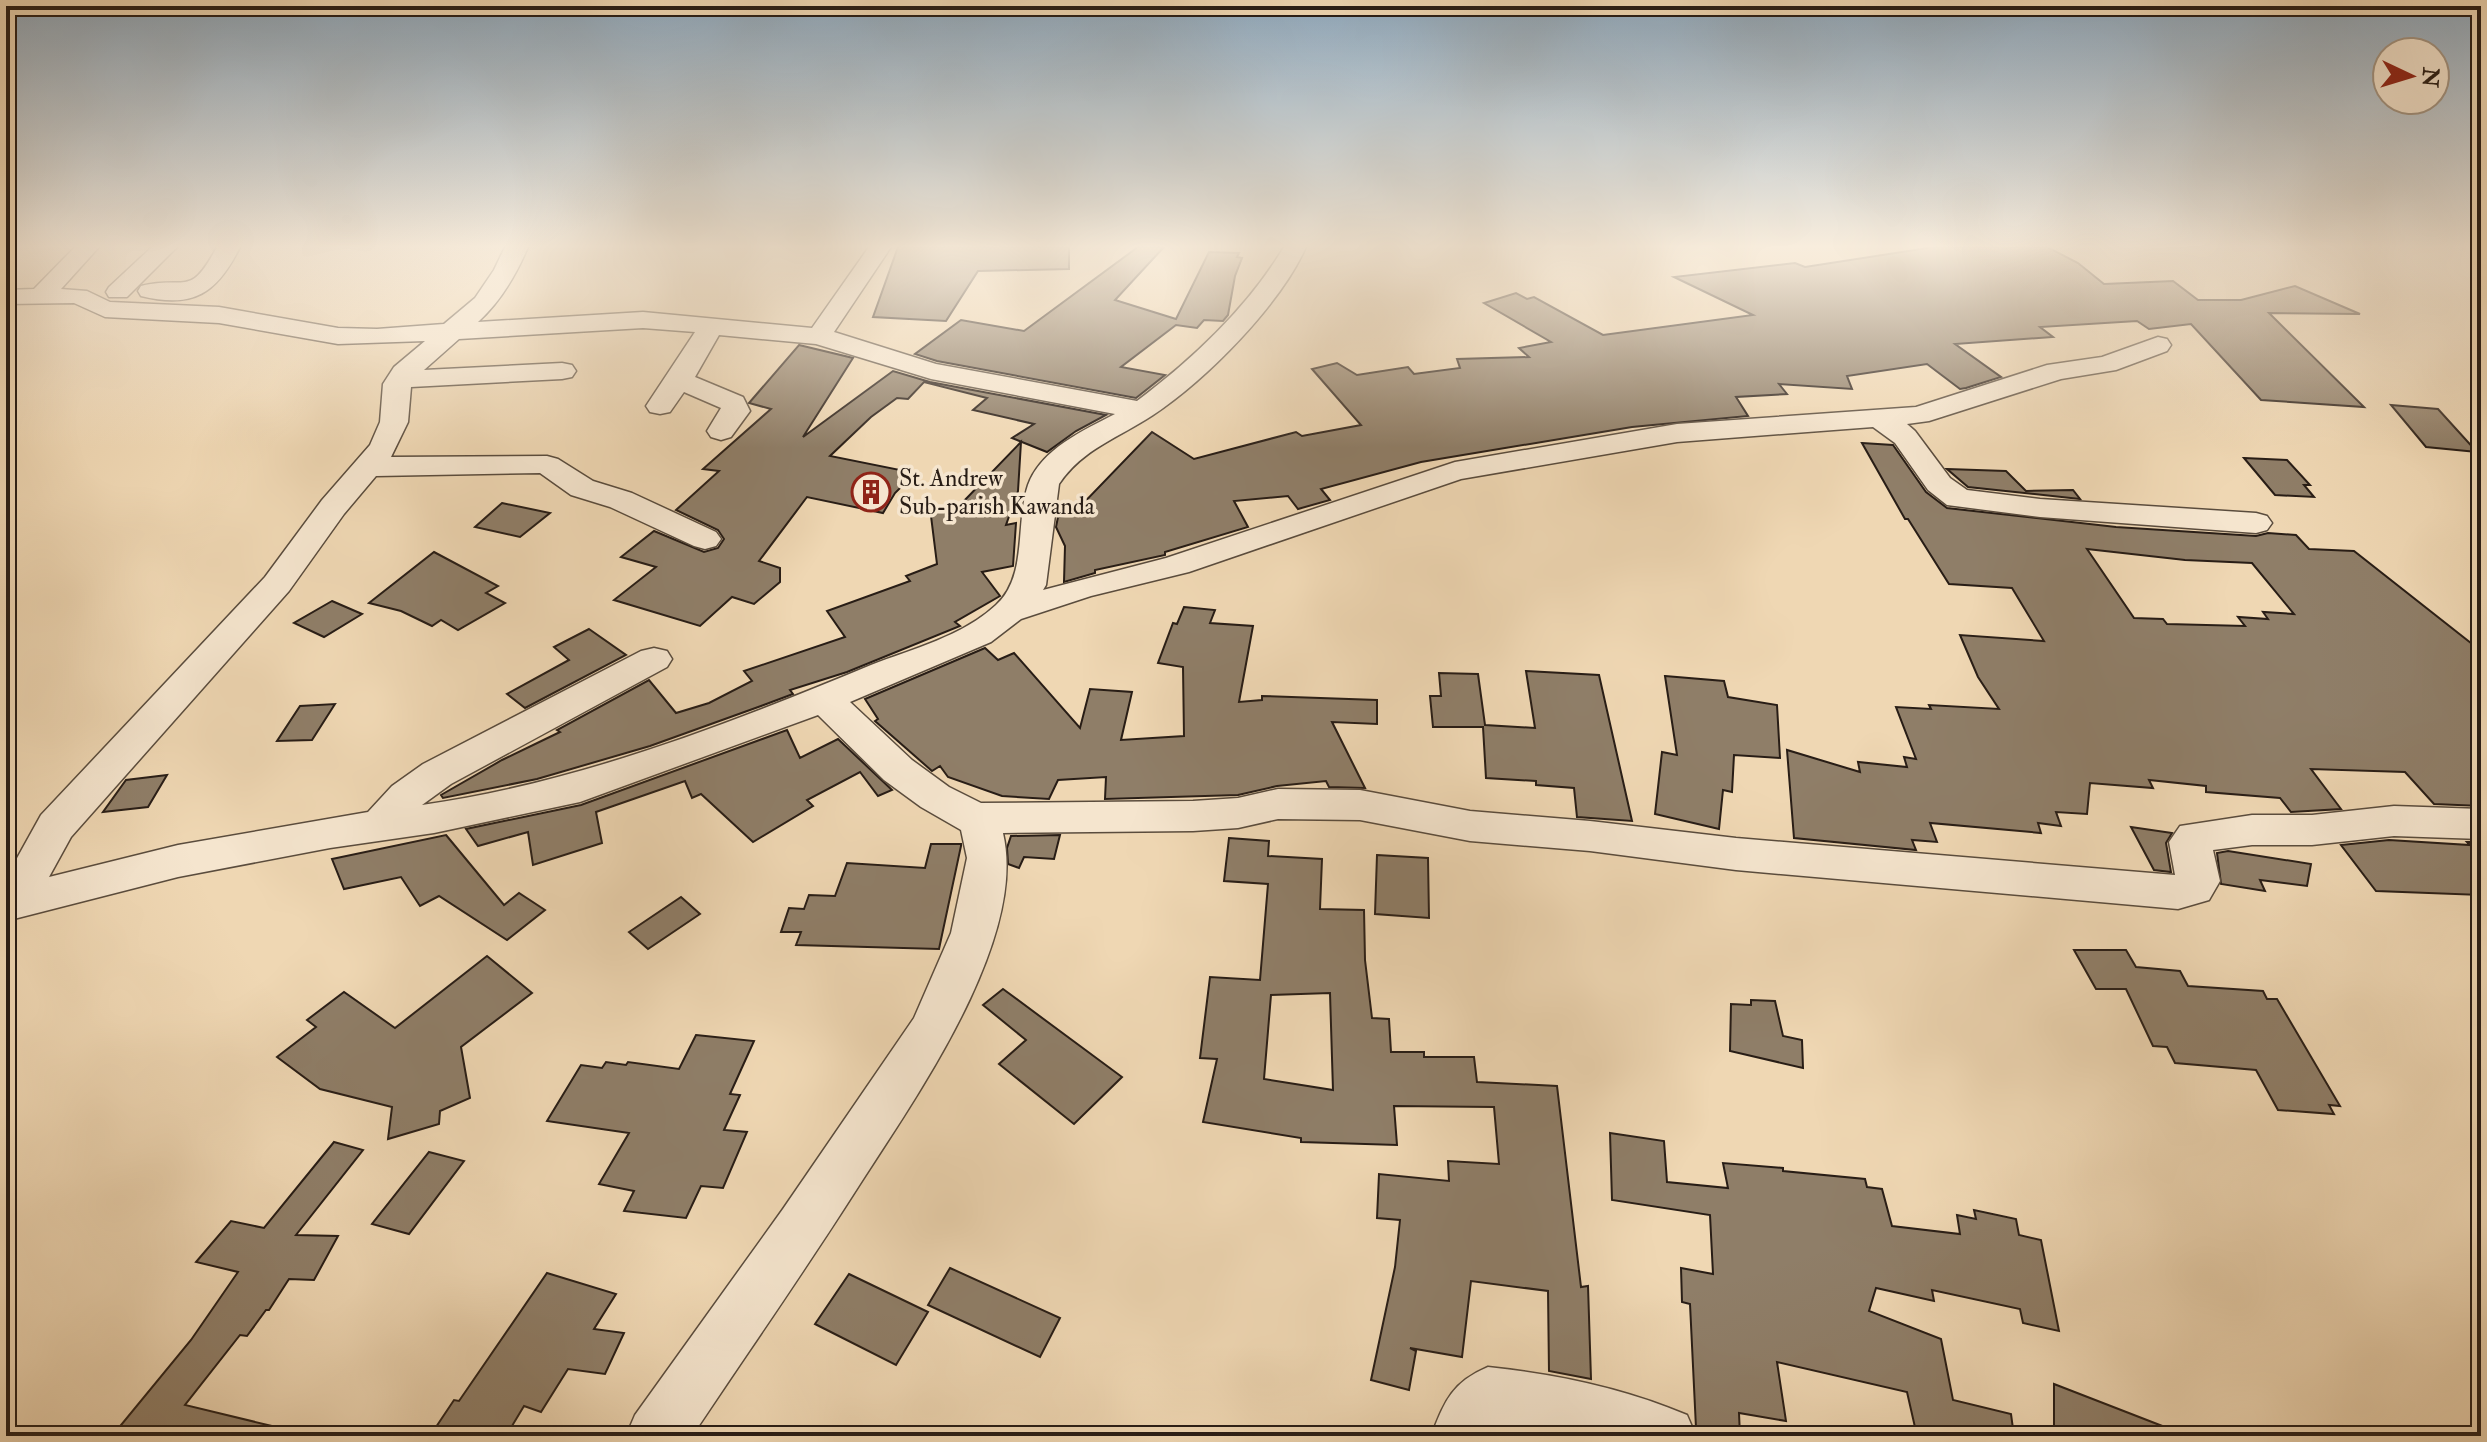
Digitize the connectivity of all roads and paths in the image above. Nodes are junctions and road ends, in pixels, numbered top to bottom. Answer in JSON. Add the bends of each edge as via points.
{"nodes":[{"id":1,"x":206,"y":314,"type":"edge"},
{"id":2,"x":471,"y":314,"type":"edge"},
{"id":3,"x":834,"y":314,"type":"edge"},
{"id":4,"x":1244,"y":314,"type":"edge"},
{"id":5,"x":712,"y":325,"type":"junction"},
{"id":6,"x":455,"y":329,"type":"junction"},
{"id":7,"x":819,"y":336,"type":"junction"},
{"id":8,"x":2158,"y":345,"type":"dead end"},
{"id":9,"x":562,"y":371,"type":"dead end"},
{"id":10,"x":400,"y":379,"type":"junction"},
{"id":11,"x":679,"y":380,"type":"junction"},
{"id":12,"x":660,"y":406,"type":"dead end"},
{"id":13,"x":1141,"y":410,"type":"junction"},
{"id":14,"x":1881,"y":419,"type":"junction"},
{"id":15,"x":721,"y":431,"type":"dead end"},
{"id":16,"x":368,"y":467,"type":"junction"},
{"id":17,"x":2256,"y":523,"type":"dead end"},
{"id":18,"x":705,"y":539,"type":"dead end"},
{"id":19,"x":1009,"y":612,"type":"junction"},
{"id":20,"x":654,"y":659,"type":"dead end"},
{"id":21,"x":824,"y":699,"type":"junction"},
{"id":22,"x":975,"y":818,"type":"junction"},
{"id":23,"x":2481,"y":824,"type":"edge"},
{"id":24,"x":380,"y":826,"type":"junction"},
{"id":25,"x":11,"y":903,"type":"edge"},
{"id":26,"x":656,"y":1436,"type":"edge"},
{"id":27,"x":1461,"y":1436,"type":"edge"},
{"id":28,"x":1666,"y":1436,"type":"edge"}],
"edges":[{"from":1,"to":6,"type":"street","via":[[338,336]]},
{"from":2,"to":6,"type":"street"},
{"from":3,"to":7,"type":"street"},
{"from":4,"to":13,"type":"street","via":[[1163,395]]},
{"from":5,"to":6,"type":"street","via":[[643,320]]},
{"from":5,"to":7,"type":"street"},
{"from":5,"to":11,"type":"street"},
{"from":6,"to":10,"type":"street"},
{"from":7,"to":13,"type":"street","via":[[931,371]]},
{"from":8,"to":14,"type":"street","via":[[1919,415]]},
{"from":9,"to":10,"type":"street"},
{"from":10,"to":16,"type":"street","via":[[394,422]]},
{"from":11,"to":12,"type":"street"},
{"from":11,"to":15,"type":"street","via":[[733,403],[736,411]]},
{"from":13,"to":19,"type":"street","via":[[1068,451],[1052,470],[1044,484],[1029,585]]},
{"from":14,"to":17,"type":"street","via":[[1905,437],[1939,484],[1958,498]]},
{"from":14,"to":19,"type":"street","via":[[1690,431],[1479,466],[1177,565]]},
{"from":16,"to":18,"type":"street","via":[[547,465],[582,488]]},
{"from":16,"to":25,"type":"street","via":[[277,584],[56,826]]},
{"from":19,"to":21,"type":"street","via":[[979,634]]},
{"from":20,"to":24,"type":"street","via":[[437,774],[406,796]]},
{"from":21,"to":22,"type":"street","via":[[898,770]]},
{"from":21,"to":24,"type":"street","via":[[580,788]]},
{"from":22,"to":23,"type":"street","via":[[1193,816],[1278,804],[1360,805],[1470,826],[1906,871],[2178,892],[2194,888],[2198,881],[2190,842],[2195,837],[2394,821]]},
{"from":22,"to":26,"type":"street","via":[[988,858],[973,933],[933,1029]]},
{"from":24,"to":25,"type":"street","via":[[178,861]]},
{"from":27,"to":28,"type":"street","via":[[1475,1408],[1488,1397],[1551,1403]]}]}
